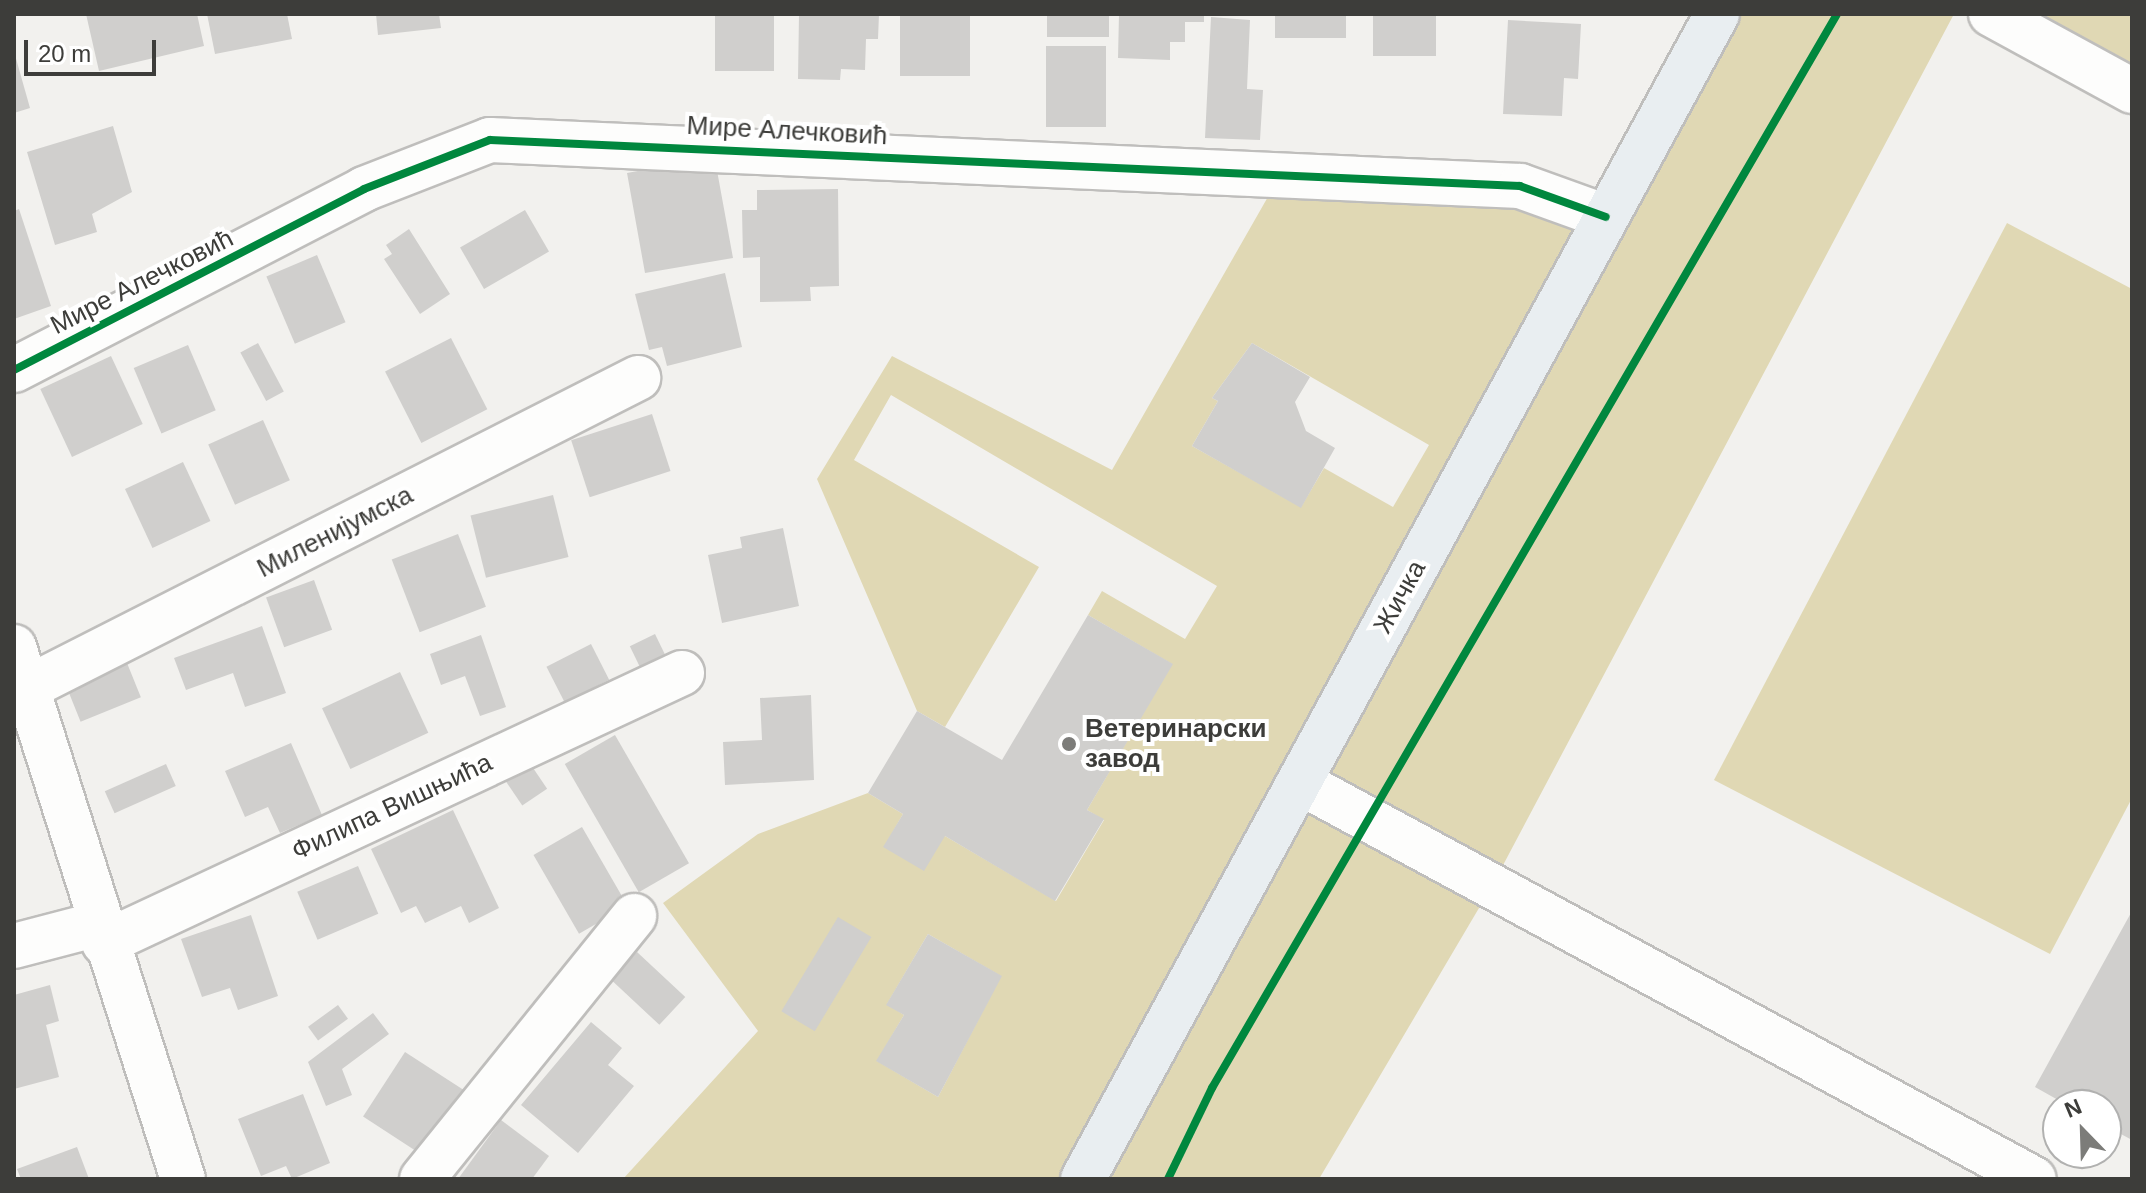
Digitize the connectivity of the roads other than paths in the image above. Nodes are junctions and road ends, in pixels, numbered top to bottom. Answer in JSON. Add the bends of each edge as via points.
{"nodes":[{"id":1,"x":1717,"y":14,"type":"edge"},
{"id":2,"x":1991,"y":14,"type":"edge"},
{"id":3,"x":2132,"y":91,"type":"edge"},
{"id":4,"x":1606,"y":217,"type":"junction"},
{"id":5,"x":14,"y":370,"type":"edge"},
{"id":6,"x":638,"y":378,"type":"dead end"},
{"id":7,"x":20,"y":666,"type":"edge"},
{"id":8,"x":682,"y":673,"type":"dead end"},
{"id":9,"x":1299,"y":782,"type":"junction"},
{"id":10,"x":634,"y":916,"type":"dead end"},
{"id":11,"x":101,"y":934,"type":"junction"},
{"id":12,"x":14,"y":946,"type":"edge"},
{"id":13,"x":183,"y":1179,"type":"edge"},
{"id":14,"x":422,"y":1179,"type":"edge"},
{"id":15,"x":1083,"y":1179,"type":"edge"},
{"id":16,"x":2034,"y":1179,"type":"edge"}],
"edges":[{"from":1,"to":4,"type":"main road","name":"Жичка"},
{"from":2,"to":3,"type":"street"},
{"from":4,"to":5,"type":"street","name":"Мире Алечковић","via":[[1520,186],[490,140],[364,189]]},
{"from":4,"to":9,"type":"main road","name":"Жичка"},
{"from":6,"to":7,"type":"street","name":"Миленијумска"},
{"from":7,"to":11,"type":"street"},
{"from":8,"to":11,"type":"street","name":"Филипа Вишњића"},
{"from":9,"to":15,"type":"main road","name":"Жичка"},
{"from":9,"to":16,"type":"street"},
{"from":10,"to":14,"type":"street"},
{"from":11,"to":12,"type":"street","name":"Филипа Вишњића"},
{"from":11,"to":13,"type":"street"}]}
